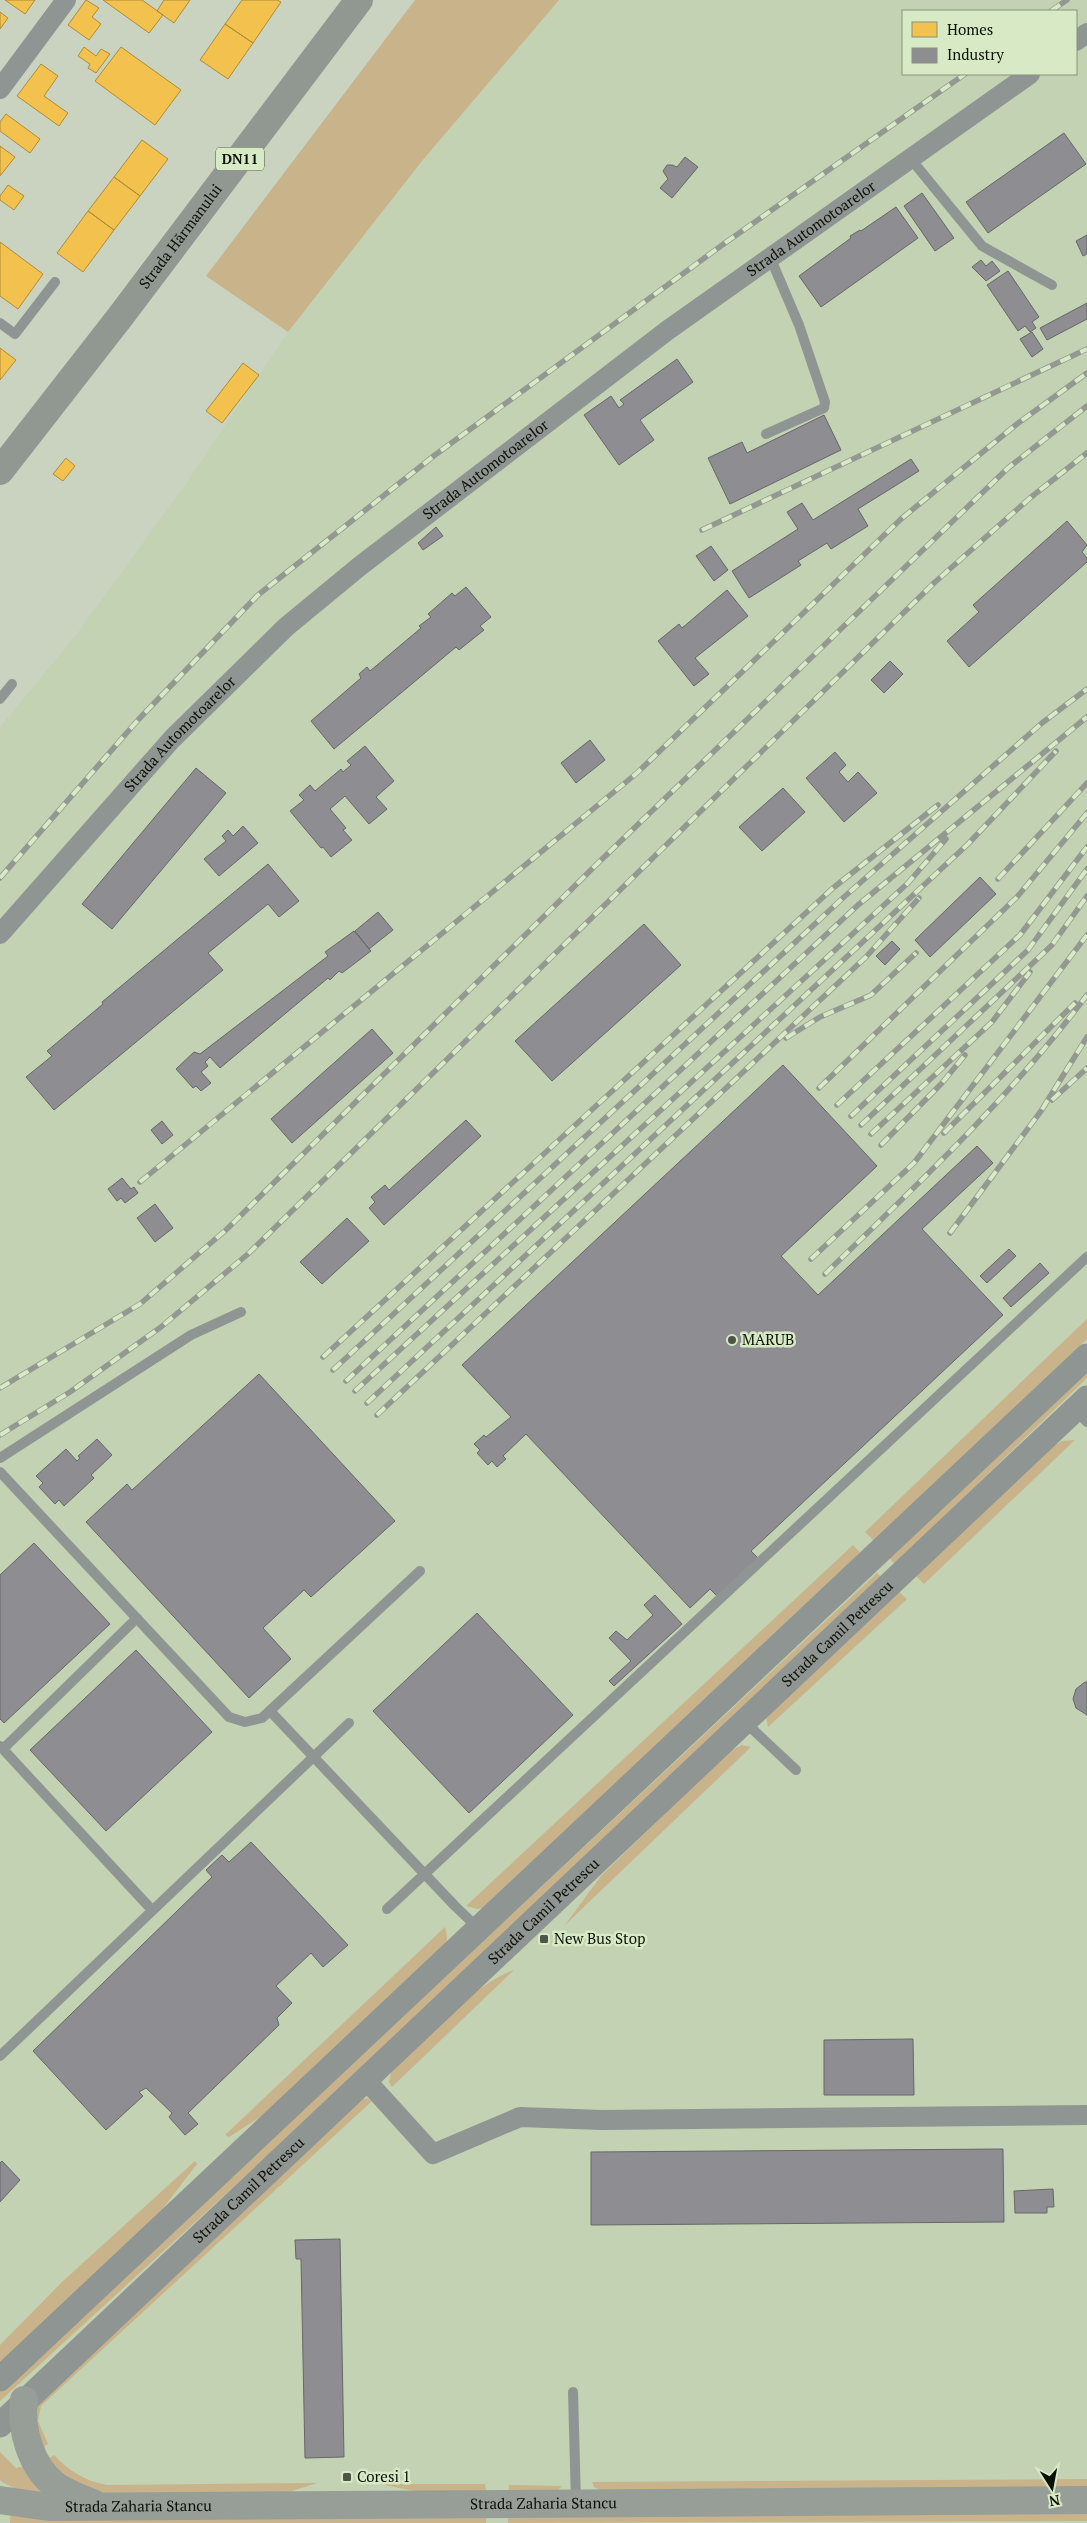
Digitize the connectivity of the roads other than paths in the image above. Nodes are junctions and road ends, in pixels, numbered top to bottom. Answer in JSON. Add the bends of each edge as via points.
{"nodes":[{"id":1,"x":66,"y":0,"type":"edge"},
{"id":2,"x":359,"y":0,"type":"edge"},
{"id":3,"x":1029,"y":75,"type":"edge"},
{"id":4,"x":0,"y":89,"type":"edge"},
{"id":5,"x":910,"y":158,"type":"junction"},
{"id":6,"x":770,"y":257,"type":"junction"},
{"id":7,"x":55,"y":282,"type":"dead end"},
{"id":8,"x":1052,"y":286,"type":"dead end"},
{"id":9,"x":0,"y":323,"type":"edge"},
{"id":10,"x":766,"y":434,"type":"dead end"},
{"id":11,"x":0,"y":471,"type":"edge"},
{"id":12,"x":12,"y":684,"type":"dead end"},
{"id":13,"x":0,"y":699,"type":"edge"},
{"id":14,"x":0,"y":934,"type":"edge"},
{"id":15,"x":1087,"y":1258,"type":"edge"},
{"id":16,"x":241,"y":1312,"type":"dead end"},
{"id":17,"x":1087,"y":1356,"type":"edge"},
{"id":18,"x":1083,"y":1410,"type":"edge"},
{"id":19,"x":0,"y":1458,"type":"edge"},
{"id":20,"x":0,"y":1472,"type":"edge"},
{"id":21,"x":420,"y":1571,"type":"dead end"},
{"id":22,"x":137,"y":1618,"type":"junction"},
{"id":23,"x":270,"y":1711,"type":"junction"},
{"id":24,"x":744,"y":1721,"type":"junction"},
{"id":25,"x":349,"y":1723,"type":"dead end"},
{"id":26,"x":2,"y":1748,"type":"edge"},
{"id":27,"x":312,"y":1756,"type":"junction"},
{"id":28,"x":796,"y":1770,"type":"dead end"},
{"id":29,"x":424,"y":1874,"type":"junction"},
{"id":30,"x":388,"y":1909,"type":"dead end"},
{"id":31,"x":152,"y":1910,"type":"junction"},
{"id":32,"x":479,"y":1929,"type":"junction"},
{"id":33,"x":0,"y":2056,"type":"edge"},
{"id":34,"x":365,"y":2079,"type":"junction"},
{"id":35,"x":1087,"y":2115,"type":"edge"},
{"id":36,"x":0,"y":2379,"type":"edge"},
{"id":37,"x":573,"y":2392,"type":"dead end"},
{"id":38,"x":24,"y":2400,"type":"junction"},
{"id":39,"x":0,"y":2425,"type":"edge"},
{"id":40,"x":0,"y":2500,"type":"edge"},
{"id":41,"x":1087,"y":2500,"type":"edge"},
{"id":42,"x":576,"y":2503,"type":"junction"},
{"id":43,"x":99,"y":2506,"type":"junction"}],
"edges":[{"from":1,"to":4,"type":"street"},
{"from":2,"to":11,"type":"main road","name":"Strada Hărmanului","number":"DN11"},
{"from":3,"to":5,"type":"street","name":"Strada Automotoarelor"},
{"from":5,"to":6,"type":"street","name":"Strada Automotoarelor"},
{"from":5,"to":8,"type":"lane","via":[[982,246]]},
{"from":6,"to":10,"type":"lane","via":[[799,325],[825,402],[824,408]]},
{"from":6,"to":14,"type":"street","name":"Strada Automotoarelor","via":[[668,330],[360,566],[286,627],[172,739]]},
{"from":7,"to":9,"type":"lane","via":[[15,334]]},
{"from":12,"to":13,"type":"lane"},
{"from":15,"to":29,"type":"lane"},
{"from":16,"to":19,"type":"lane","via":[[191,1335]]},
{"from":17,"to":32,"type":"street","name":"Strada Camil Petrescu"},
{"from":18,"to":24,"type":"street","name":"Strada Camil Petrescu"},
{"from":20,"to":22,"type":"lane"},
{"from":21,"to":23,"type":"lane"},
{"from":22,"to":23,"type":"lane","via":[[229,1717],[245,1722],[262,1718]]},
{"from":22,"to":26,"type":"lane"},
{"from":23,"to":27,"type":"lane"},
{"from":24,"to":28,"type":"lane"},
{"from":24,"to":34,"type":"street","name":"Strada Camil Petrescu"},
{"from":25,"to":27,"type":"lane"},
{"from":26,"to":31,"type":"lane"},
{"from":27,"to":29,"type":"lane"},
{"from":27,"to":31,"type":"lane"},
{"from":29,"to":30,"type":"lane"},
{"from":29,"to":32,"type":"lane"},
{"from":31,"to":33,"type":"lane"},
{"from":32,"to":36,"type":"street","name":"Strada Camil Petrescu"},
{"from":34,"to":35,"type":"street","via":[[433,2154],[520,2117],[602,2120]]},
{"from":34,"to":38,"type":"street","name":"Strada Camil Petrescu"},
{"from":37,"to":42,"type":"lane"},
{"from":38,"to":39,"type":"street","name":"Strada Camil Petrescu"},
{"from":38,"to":43,"type":"main road","via":[[27,2438],[43,2474],[64,2491]]},
{"from":40,"to":43,"type":"main road","name":"Strada Zaharia Stancu","via":[[49,2507]]},
{"from":41,"to":42,"type":"main road","name":"Strada Zaharia Stancu"},
{"from":42,"to":43,"type":"main road","name":"Strada Zaharia Stancu"}]}
